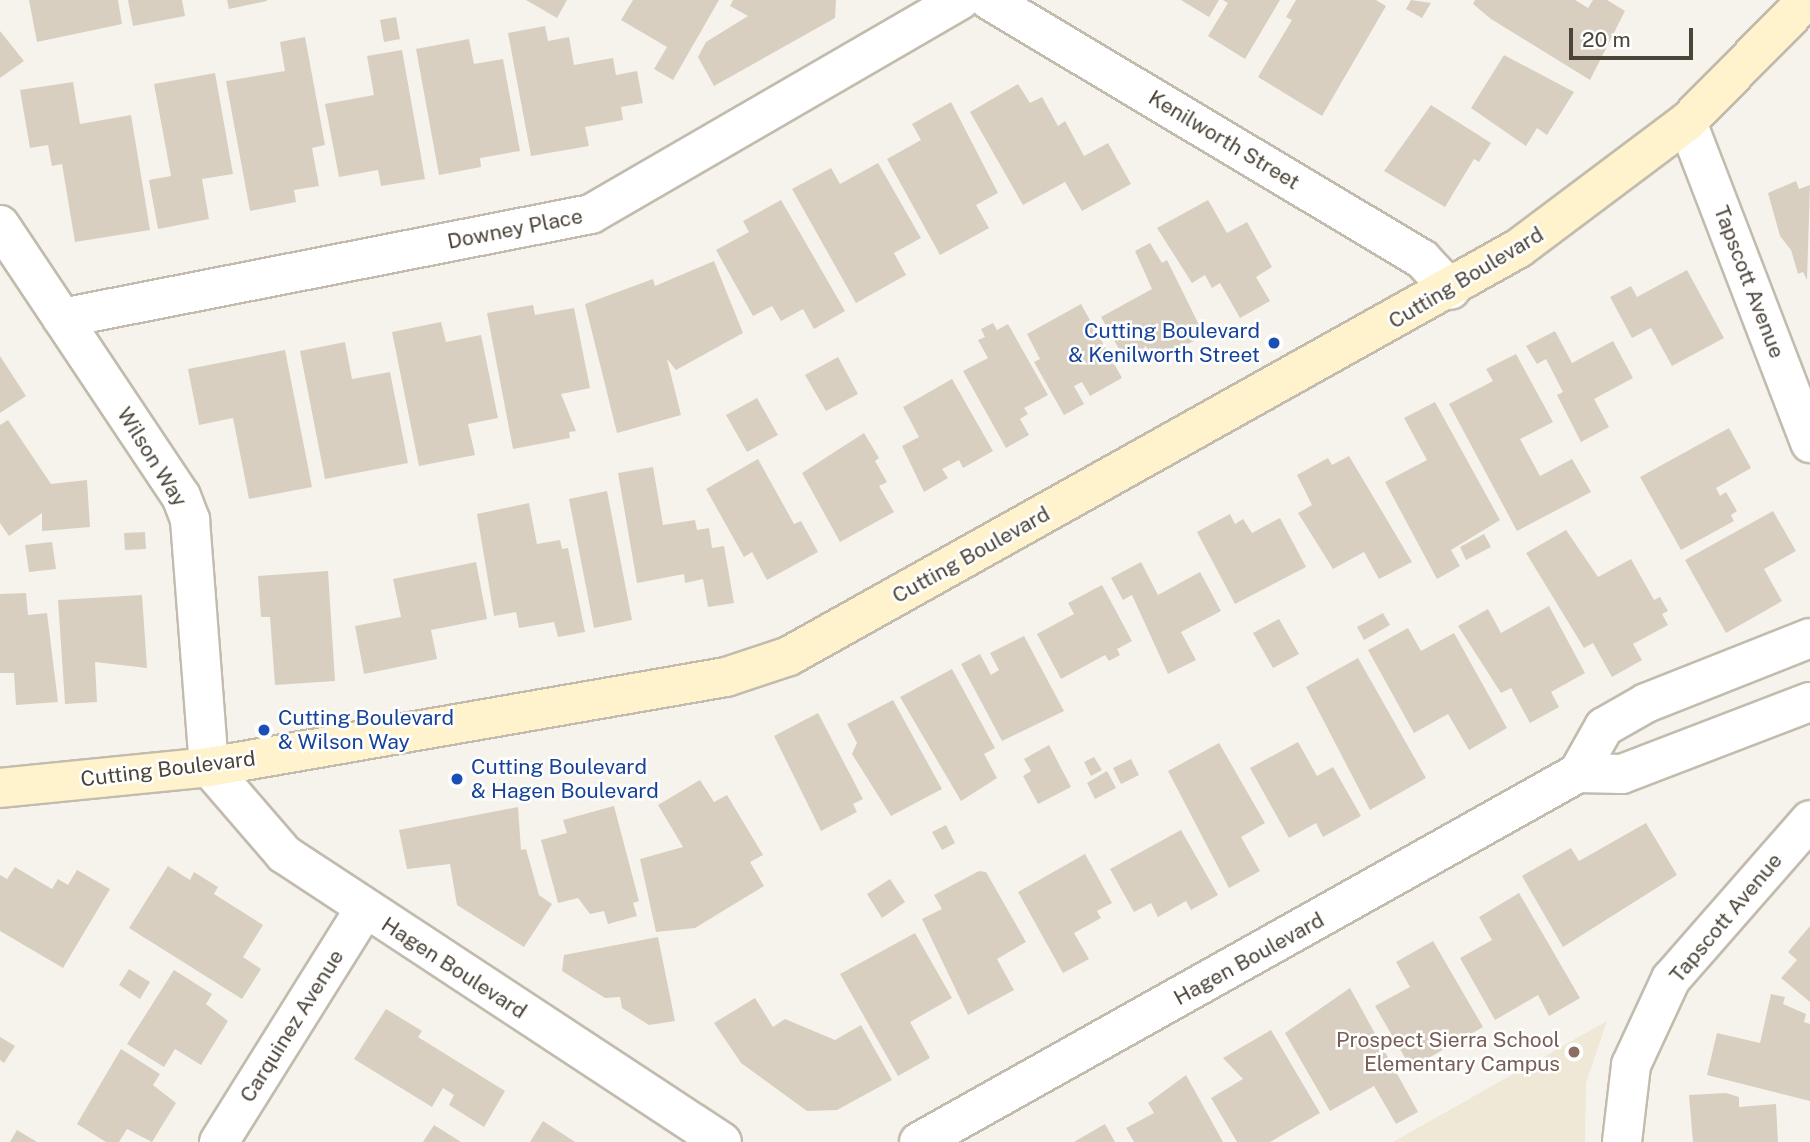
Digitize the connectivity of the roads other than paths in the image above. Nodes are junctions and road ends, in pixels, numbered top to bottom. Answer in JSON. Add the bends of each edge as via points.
{"nodes":[{"id":1,"x":960,"y":0,"type":"edge"},
{"id":2,"x":989,"y":0,"type":"edge"},
{"id":3,"x":1807,"y":0,"type":"edge"},
{"id":4,"x":1687,"y":122,"type":"junction"},
{"id":5,"x":0,"y":225,"type":"edge"},
{"id":6,"x":1451,"y":290,"type":"junction"},
{"id":7,"x":62,"y":318,"type":"junction"},
{"id":8,"x":1810,"y":443,"type":"edge"},
{"id":9,"x":1810,"y":638,"type":"edge"},
{"id":10,"x":1810,"y":702,"type":"edge"},
{"id":11,"x":209,"y":766,"type":"junction"},
{"id":12,"x":1578,"y":773,"type":"junction"},
{"id":13,"x":0,"y":788,"type":"edge"},
{"id":14,"x":1810,"y":820,"type":"edge"},
{"id":15,"x":364,"y":910,"type":"junction"},
{"id":16,"x":219,"y":1142,"type":"edge"},
{"id":17,"x":722,"y":1142,"type":"edge"},
{"id":18,"x":919,"y":1142,"type":"edge"},
{"id":19,"x":1622,"y":1142,"type":"edge"}],
"edges":[{"from":1,"to":7,"type":"street","name":"Downey Place","via":[[591,214]]},
{"from":2,"to":6,"type":"street","name":"Kenilworth Street","via":[[1422,259]]},
{"from":3,"to":4,"type":"street","name":"Cutting Boulevard"},
{"from":4,"to":6,"type":"street","name":"Cutting Boulevard","via":[[1582,204]]},
{"from":4,"to":8,"type":"street","name":"Tapscott Avenue"},
{"from":5,"to":7,"type":"street","name":"Wilson Way"},
{"from":6,"to":11,"type":"street","name":"Cutting Boulevard","via":[[789,656],[726,677]]},
{"from":7,"to":11,"type":"street","name":"Wilson Way","via":[[181,496],[190,520]]},
{"from":9,"to":12,"type":"street","via":[[1646,703],[1604,727]]},
{"from":10,"to":12,"type":"street","via":[[1622,774]]},
{"from":11,"to":13,"type":"street","name":"Cutting Boulevard"},
{"from":11,"to":15,"type":"street","name":"Hagen Boulevard","via":[[284,854]]},
{"from":12,"to":18,"type":"street","name":"Hagen Boulevard"},
{"from":14,"to":19,"type":"street","name":"Tapscott Avenue","via":[[1671,979],[1631,1065]]},
{"from":15,"to":16,"type":"street","name":"Carquinez Avenue"},
{"from":15,"to":17,"type":"street","name":"Hagen Boulevard"}]}
